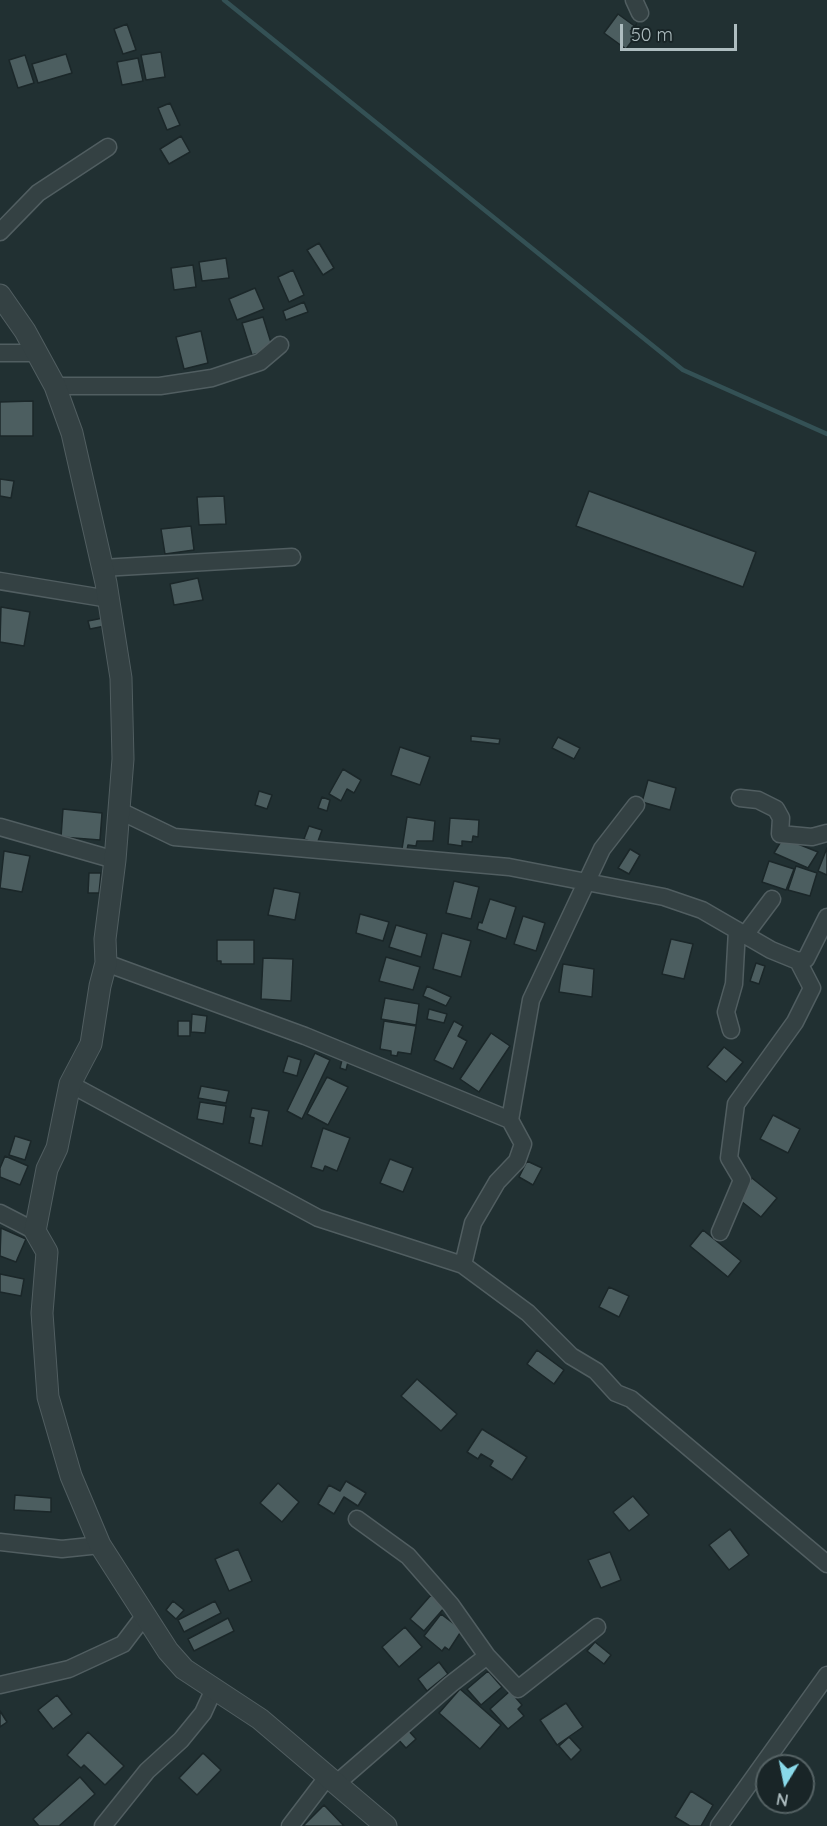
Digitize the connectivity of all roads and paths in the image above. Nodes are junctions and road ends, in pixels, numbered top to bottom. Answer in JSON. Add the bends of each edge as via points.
{"nodes":[{"id":1,"x":108,"y":147,"type":"dead end"},
{"id":2,"x":0,"y":232,"type":"edge"},
{"id":3,"x":0,"y":295,"type":"edge"},
{"id":4,"x":280,"y":345,"type":"dead end"},
{"id":5,"x":0,"y":352,"type":"edge"},
{"id":6,"x":37,"y":353,"type":"junction"},
{"id":7,"x":55,"y":386,"type":"junction"},
{"id":8,"x":292,"y":557,"type":"dead end"},
{"id":9,"x":102,"y":568,"type":"junction"},
{"id":10,"x":0,"y":581,"type":"edge"},
{"id":11,"x":109,"y":599,"type":"junction"},
{"id":12,"x":740,"y":798,"type":"dead end"},
{"id":13,"x":636,"y":806,"type":"dead end"},
{"id":14,"x":118,"y":810,"type":"junction"},
{"id":15,"x":0,"y":827,"type":"edge"},
{"id":16,"x":827,"y":834,"type":"edge"},
{"id":17,"x":115,"y":860,"type":"junction"},
{"id":18,"x":588,"y":883,"type":"junction"},
{"id":19,"x":772,"y":899,"type":"dead end"},
{"id":20,"x":827,"y":917,"type":"edge"},
{"id":21,"x":741,"y":932,"type":"junction"},
{"id":22,"x":798,"y":961,"type":"junction"},
{"id":23,"x":106,"y":963,"type":"junction"},
{"id":24,"x":731,"y":1030,"type":"dead end"},
{"id":25,"x":70,"y":1084,"type":"junction"},
{"id":26,"x":510,"y":1120,"type":"junction"},
{"id":27,"x":0,"y":1213,"type":"edge"},
{"id":28,"x":35,"y":1231,"type":"junction"},
{"id":29,"x":720,"y":1232,"type":"dead end"},
{"id":30,"x":463,"y":1265,"type":"junction"},
{"id":31,"x":357,"y":1519,"type":"dead end"},
{"id":32,"x":0,"y":1542,"type":"edge"},
{"id":33,"x":100,"y":1545,"type":"junction"},
{"id":34,"x":827,"y":1564,"type":"edge"},
{"id":35,"x":145,"y":1615,"type":"junction"},
{"id":36,"x":597,"y":1627,"type":"dead end"},
{"id":37,"x":487,"y":1656,"type":"junction"},
{"id":38,"x":827,"y":1675,"type":"edge"},
{"id":39,"x":0,"y":1686,"type":"edge"},
{"id":40,"x":214,"y":1689,"type":"junction"},
{"id":41,"x":332,"y":1779,"type":"junction"},
{"id":42,"x":103,"y":1826,"type":"edge"},
{"id":43,"x":290,"y":1826,"type":"edge"},
{"id":44,"x":386,"y":1826,"type":"edge"},
{"id":45,"x":719,"y":1826,"type":"edge"}],
"edges":[{"from":1,"to":2,"type":"street","via":[[38,193]]},
{"from":3,"to":6,"type":"street"},
{"from":4,"to":7,"type":"street","via":[[260,362],[212,378],[160,386]]},
{"from":5,"to":6,"type":"street"},
{"from":6,"to":7,"type":"street"},
{"from":7,"to":9,"type":"street","via":[[72,434]]},
{"from":8,"to":9,"type":"street"},
{"from":9,"to":11,"type":"street"},
{"from":10,"to":11,"type":"street"},
{"from":11,"to":14,"type":"street","via":[[121,678],[123,759]]},
{"from":12,"to":16,"type":"street","via":[[758,800],[776,809],[781,818],[780,834]]},
{"from":13,"to":18,"type":"street","via":[[602,849]]},
{"from":14,"to":17,"type":"street"},
{"from":14,"to":18,"type":"street","via":[[174,837],[508,867]]},
{"from":15,"to":17,"type":"street"},
{"from":17,"to":23,"type":"street","via":[[105,939]]},
{"from":18,"to":21,"type":"street","via":[[664,897],[702,910]]},
{"from":18,"to":26,"type":"street","via":[[531,999]]},
{"from":19,"to":21,"type":"street"},
{"from":20,"to":22,"type":"street","via":[[806,959]]},
{"from":21,"to":22,"type":"street"},
{"from":21,"to":24,"type":"street","via":[[726,1012]]},
{"from":22,"to":29,"type":"street","via":[[812,988],[795,1022],[736,1104],[729,1158],[742,1180]]},
{"from":23,"to":25,"type":"street","via":[[91,1044]]},
{"from":23,"to":26,"type":"street","via":[[305,1036]]},
{"from":25,"to":28,"type":"street"},
{"from":25,"to":30,"type":"street","via":[[318,1218]]},
{"from":26,"to":30,"type":"street","via":[[523,1144],[517,1161],[497,1182],[473,1223]]},
{"from":27,"to":28,"type":"street"},
{"from":28,"to":33,"type":"street","via":[[47,1252],[42,1313],[48,1397],[71,1476]]},
{"from":30,"to":34,"type":"street","via":[[528,1312],[571,1356],[596,1371],[616,1393],[631,1399]]},
{"from":31,"to":37,"type":"street","via":[[408,1556],[451,1605]]},
{"from":32,"to":33,"type":"street","via":[[62,1549]]},
{"from":33,"to":35,"type":"street"},
{"from":35,"to":39,"type":"street","via":[[123,1644],[69,1669]]},
{"from":35,"to":40,"type":"street","via":[[184,1669]]},
{"from":36,"to":37,"type":"street","via":[[518,1689]]},
{"from":37,"to":41,"type":"street"},
{"from":38,"to":45,"type":"street"},
{"from":40,"to":41,"type":"street","via":[[260,1719]]},
{"from":40,"to":42,"type":"street","via":[[203,1713],[147,1771]]},
{"from":41,"to":43,"type":"street"},
{"from":41,"to":44,"type":"street"}]}
